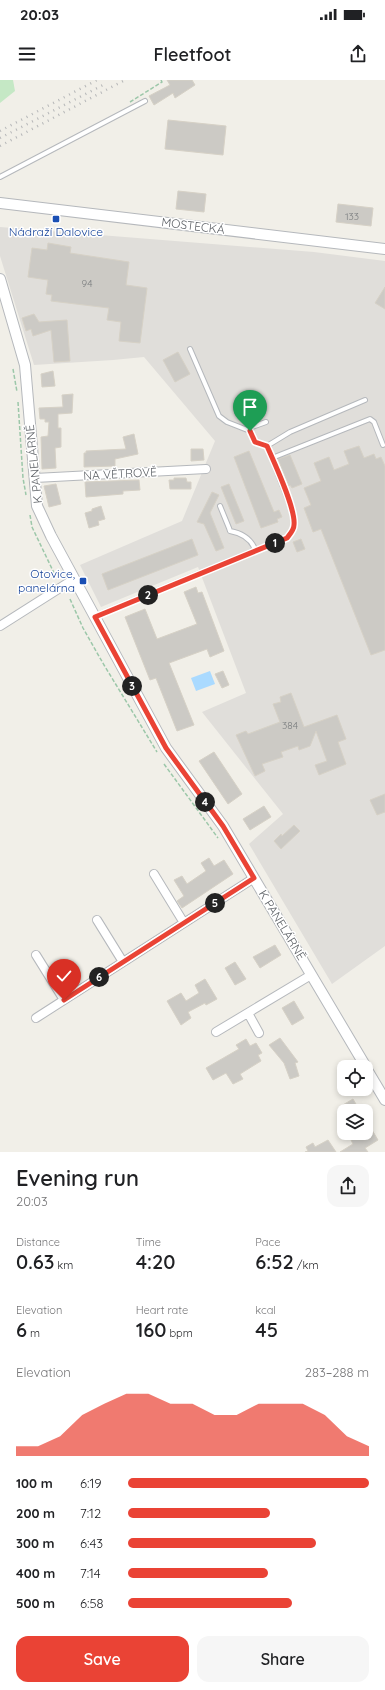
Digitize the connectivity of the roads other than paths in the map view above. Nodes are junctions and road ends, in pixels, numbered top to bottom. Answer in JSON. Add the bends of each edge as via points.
{"nodes":[{"id":1,"x":145,"y":101,"type":"dead end"},
{"id":2,"x":0,"y":177,"type":"edge"},
{"id":3,"x":0,"y":203,"type":"edge"},
{"id":4,"x":385,"y":249,"type":"edge"},
{"id":5,"x":0,"y":279,"type":"edge"},
{"id":6,"x":190,"y":350,"type":"dead end"},
{"id":7,"x":365,"y":400,"type":"dead end"},
{"id":8,"x":266,"y":422,"type":"dead end"},
{"id":9,"x":250,"y":431,"type":"junction"},
{"id":10,"x":383,"y":445,"type":"dead end"},
{"id":11,"x":267,"y":446,"type":"junction"},
{"id":12,"x":272,"y":458,"type":"junction"},
{"id":13,"x":206,"y":469,"type":"dead end"},
{"id":14,"x":35,"y":478,"type":"junction"},
{"id":15,"x":220,"y":506,"type":"dead end"},
{"id":16,"x":253,"y":552,"type":"junction"},
{"id":17,"x":74,"y":579,"type":"junction"},
{"id":18,"x":95,"y":617,"type":"junction"},
{"id":19,"x":0,"y":626,"type":"edge"},
{"id":20,"x":154,"y":874,"type":"dead end"},
{"id":21,"x":254,"y":878,"type":"junction"},
{"id":22,"x":96,"y":920,"type":"dead end"},
{"id":23,"x":184,"y":923,"type":"junction"},
{"id":24,"x":36,"y":955,"type":"dead end"},
{"id":25,"x":123,"y":962,"type":"junction"},
{"id":26,"x":311,"y":975,"type":"junction"},
{"id":27,"x":64,"y":1000,"type":"junction"},
{"id":28,"x":248,"y":1014,"type":"junction"},
{"id":29,"x":36,"y":1018,"type":"dead end"},
{"id":30,"x":216,"y":1032,"type":"dead end"},
{"id":31,"x":259,"y":1033,"type":"dead end"},
{"id":32,"x":362,"y":1060,"type":"edge"},
{"id":33,"x":373,"y":1079,"type":"edge"},
{"id":34,"x":385,"y":1100,"type":"edge"}],
"edges":[{"from":1,"to":2,"type":"lane"},
{"from":3,"to":4,"type":"street","name":"MOSTECKÁ"},
{"from":5,"to":14,"type":"street","name":"K PANELÁRNĚ","via":[[25,365]]},
{"from":6,"to":9,"type":"lane","via":[[219,416]]},
{"from":7,"to":11,"type":"lane","via":[[290,432]]},
{"from":8,"to":9,"type":"lane","via":[[252,427]]},
{"from":9,"to":11,"type":"lane","via":[[255,442]]},
{"from":10,"to":12,"type":"lane","via":[[374,422],[370,419]]},
{"from":11,"to":12,"type":"lane"},
{"from":12,"to":16,"type":"lane","via":[[292,510],[294,527],[287,538]]},
{"from":13,"to":14,"type":"street","name":"NA VĚTROVĚ"},
{"from":14,"to":17,"type":"street","name":"K PANELÁRNĚ","via":[[37,506]]},
{"from":15,"to":16,"type":"lane","via":[[230,531],[238,531],[248,538],[254,547]]},
{"from":16,"to":18,"type":"lane"},
{"from":17,"to":18,"type":"street","name":"K PANELÁRNĚ"},
{"from":17,"to":19,"type":"street"},
{"from":18,"to":21,"type":"street","name":"K PANELÁRNĚ","via":[[166,748],[223,826]]},
{"from":20,"to":23,"type":"street"},
{"from":21,"to":23,"type":"street"},
{"from":21,"to":26,"type":"street","name":"K PANELÁRNĚ"},
{"from":22,"to":25,"type":"street"},
{"from":23,"to":25,"type":"street"},
{"from":24,"to":27,"type":"street"},
{"from":25,"to":27,"type":"street"},
{"from":26,"to":28,"type":"street"},
{"from":26,"to":32,"type":"street","name":"K PANELÁRNĚ"},
{"from":27,"to":29,"type":"street"},
{"from":28,"to":30,"type":"street"},
{"from":28,"to":31,"type":"street"},
{"from":33,"to":34,"type":"street","name":"K PANELÁRNĚ"}]}
